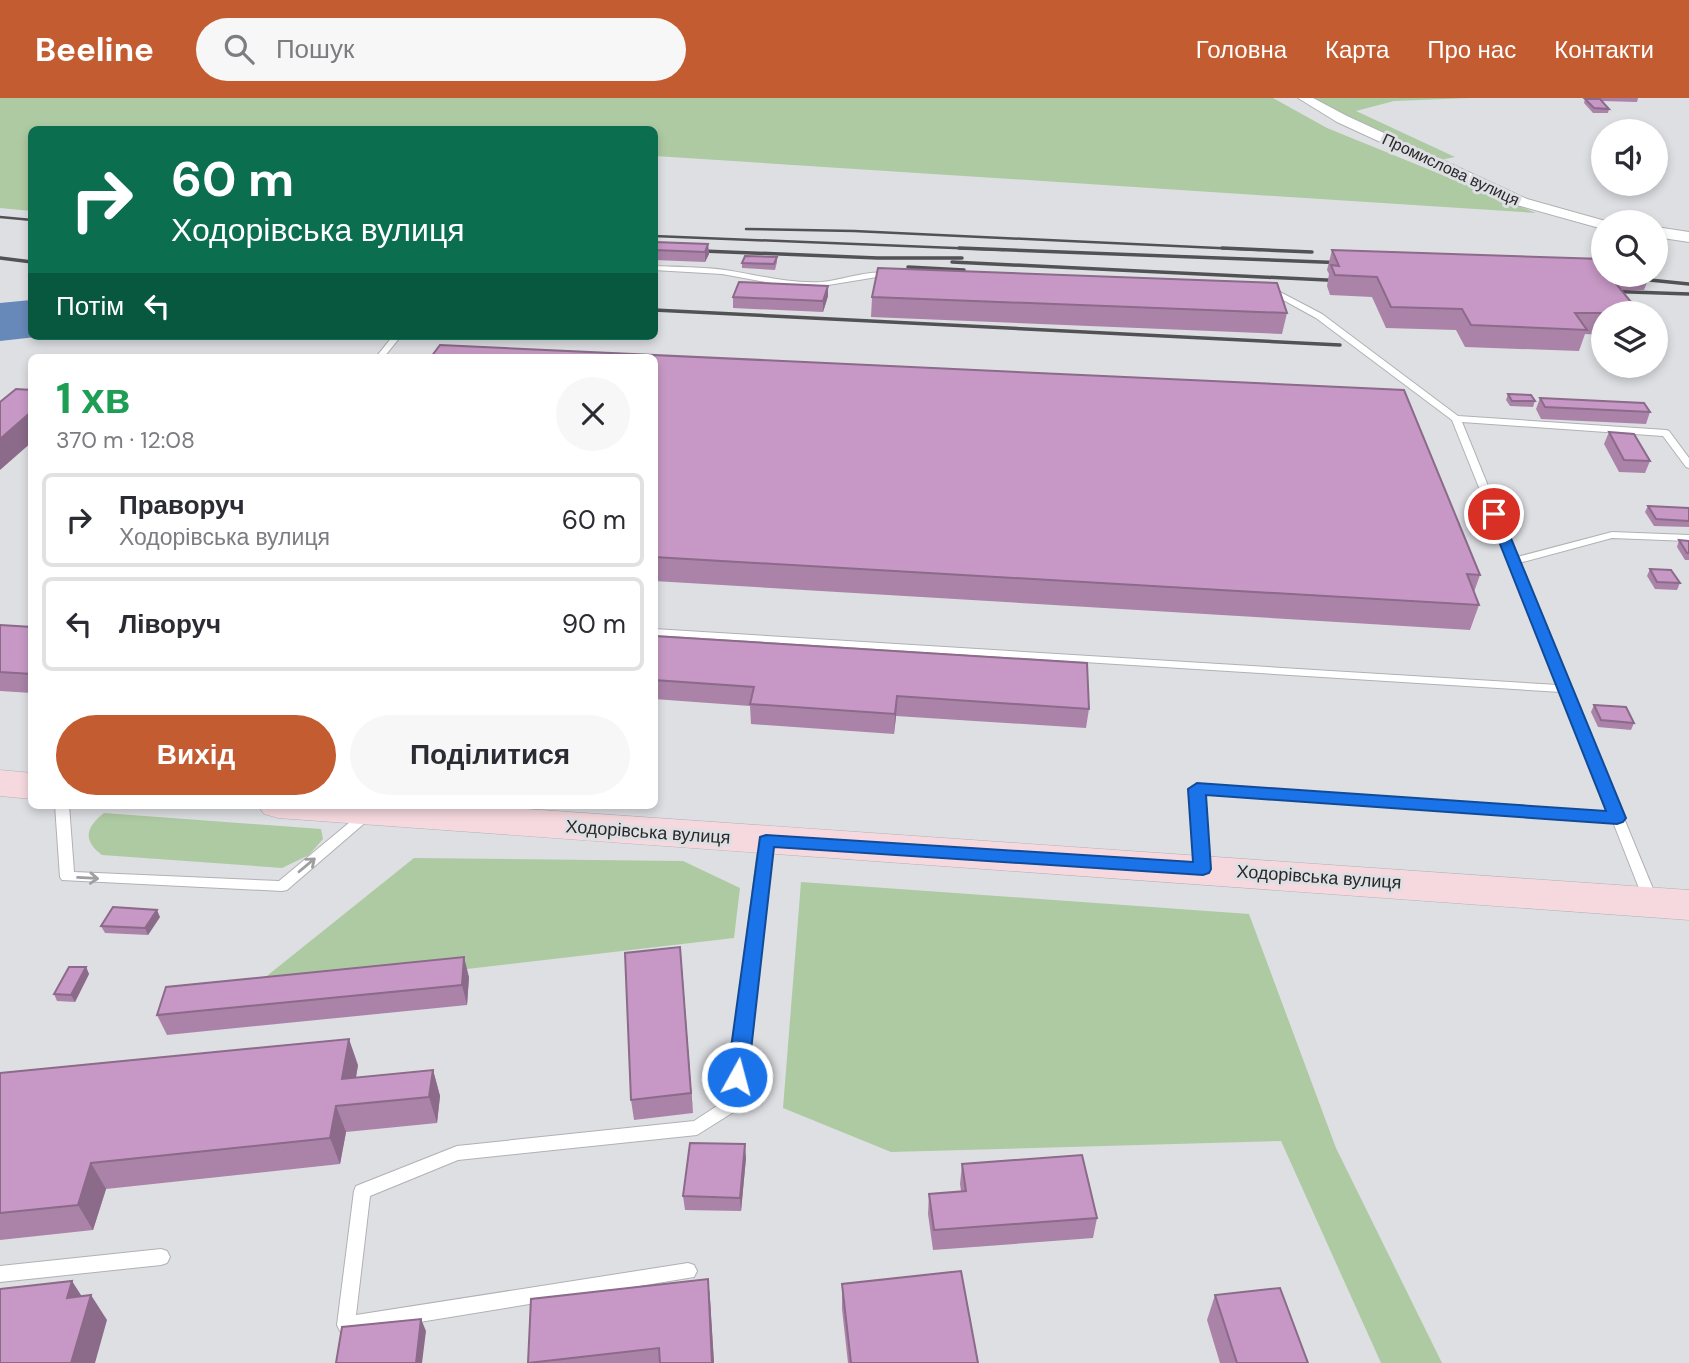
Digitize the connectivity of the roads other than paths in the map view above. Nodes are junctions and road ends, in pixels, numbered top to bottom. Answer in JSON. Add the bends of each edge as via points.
{"nodes":[{"id":1,"x":1304,"y":98,"type":"edge"},
{"id":2,"x":1591,"y":221,"type":"edge"},
{"id":3,"x":1668,"y":234,"type":"edge"},
{"id":4,"x":1689,"y":237,"type":"edge"},
{"id":5,"x":658,"y":268,"type":"edge"},
{"id":6,"x":905,"y":276,"type":"edge"},
{"id":7,"x":1264,"y":293,"type":"edge"},
{"id":8,"x":394,"y":340,"type":"edge"},
{"id":9,"x":382,"y":354,"type":"edge"},
{"id":10,"x":1456,"y":419,"type":"junction"},
{"id":11,"x":1689,"y":465,"type":"edge"},
{"id":12,"x":1689,"y":538,"type":"edge"},
{"id":13,"x":1513,"y":561,"type":"junction"},
{"id":14,"x":658,"y":632,"type":"edge"},
{"id":15,"x":1565,"y":689,"type":"junction"},
{"id":16,"x":0,"y":783,"type":"edge"},
{"id":17,"x":28,"y":786,"type":"edge"},
{"id":18,"x":62,"y":809,"type":"edge"},
{"id":19,"x":331,"y":809,"type":"edge"},
{"id":20,"x":370,"y":812,"type":"junction"},
{"id":21,"x":1617,"y":818,"type":"junction"},
{"id":22,"x":766,"y":841,"type":"junction"},
{"id":23,"x":1203,"y":869,"type":"junction"},
{"id":24,"x":1670,"y":903,"type":"edge"},
{"id":25,"x":161,"y":1257,"type":"dead end"},
{"id":26,"x":688,"y":1271,"type":"dead end"},
{"id":27,"x":0,"y":1274,"type":"edge"}],
"edges":[{"from":1,"to":2,"type":"street","name":"Промислова вулиця","via":[[1522,202]]},
{"from":3,"to":4,"type":"street"},
{"from":5,"to":6,"type":"lane","via":[[722,272],[788,284]]},
{"from":7,"to":10,"type":"lane","via":[[1277,294],[1319,316]]},
{"from":8,"to":9,"type":"lane"},
{"from":10,"to":11,"type":"lane","via":[[1666,433]]},
{"from":10,"to":13,"type":"lane"},
{"from":12,"to":13,"type":"lane","via":[[1612,535]]},
{"from":13,"to":15,"type":"lane"},
{"from":14,"to":15,"type":"lane"},
{"from":15,"to":21,"type":"lane"},
{"from":16,"to":17,"type":"main road"},
{"from":18,"to":20,"type":"lane","one_way":true,"via":[[67,877],[282,886]]},
{"from":19,"to":20,"type":"main road","name":"Ходорівська вулиця"},
{"from":20,"to":22,"type":"main road","name":"Ходорівська вулиця"},
{"from":21,"to":23,"type":"lane","via":[[1197,789]]},
{"from":21,"to":24,"type":"lane"},
{"from":22,"to":23,"type":"main road","name":"Ходорівська вулиця"},
{"from":22,"to":26,"type":"lane","via":[[734,1103],[697,1128],[457,1153],[362,1191],[346,1325]]},
{"from":23,"to":24,"type":"main road","name":"Ходорівська вулиця"},
{"from":25,"to":27,"type":"lane"}]}
